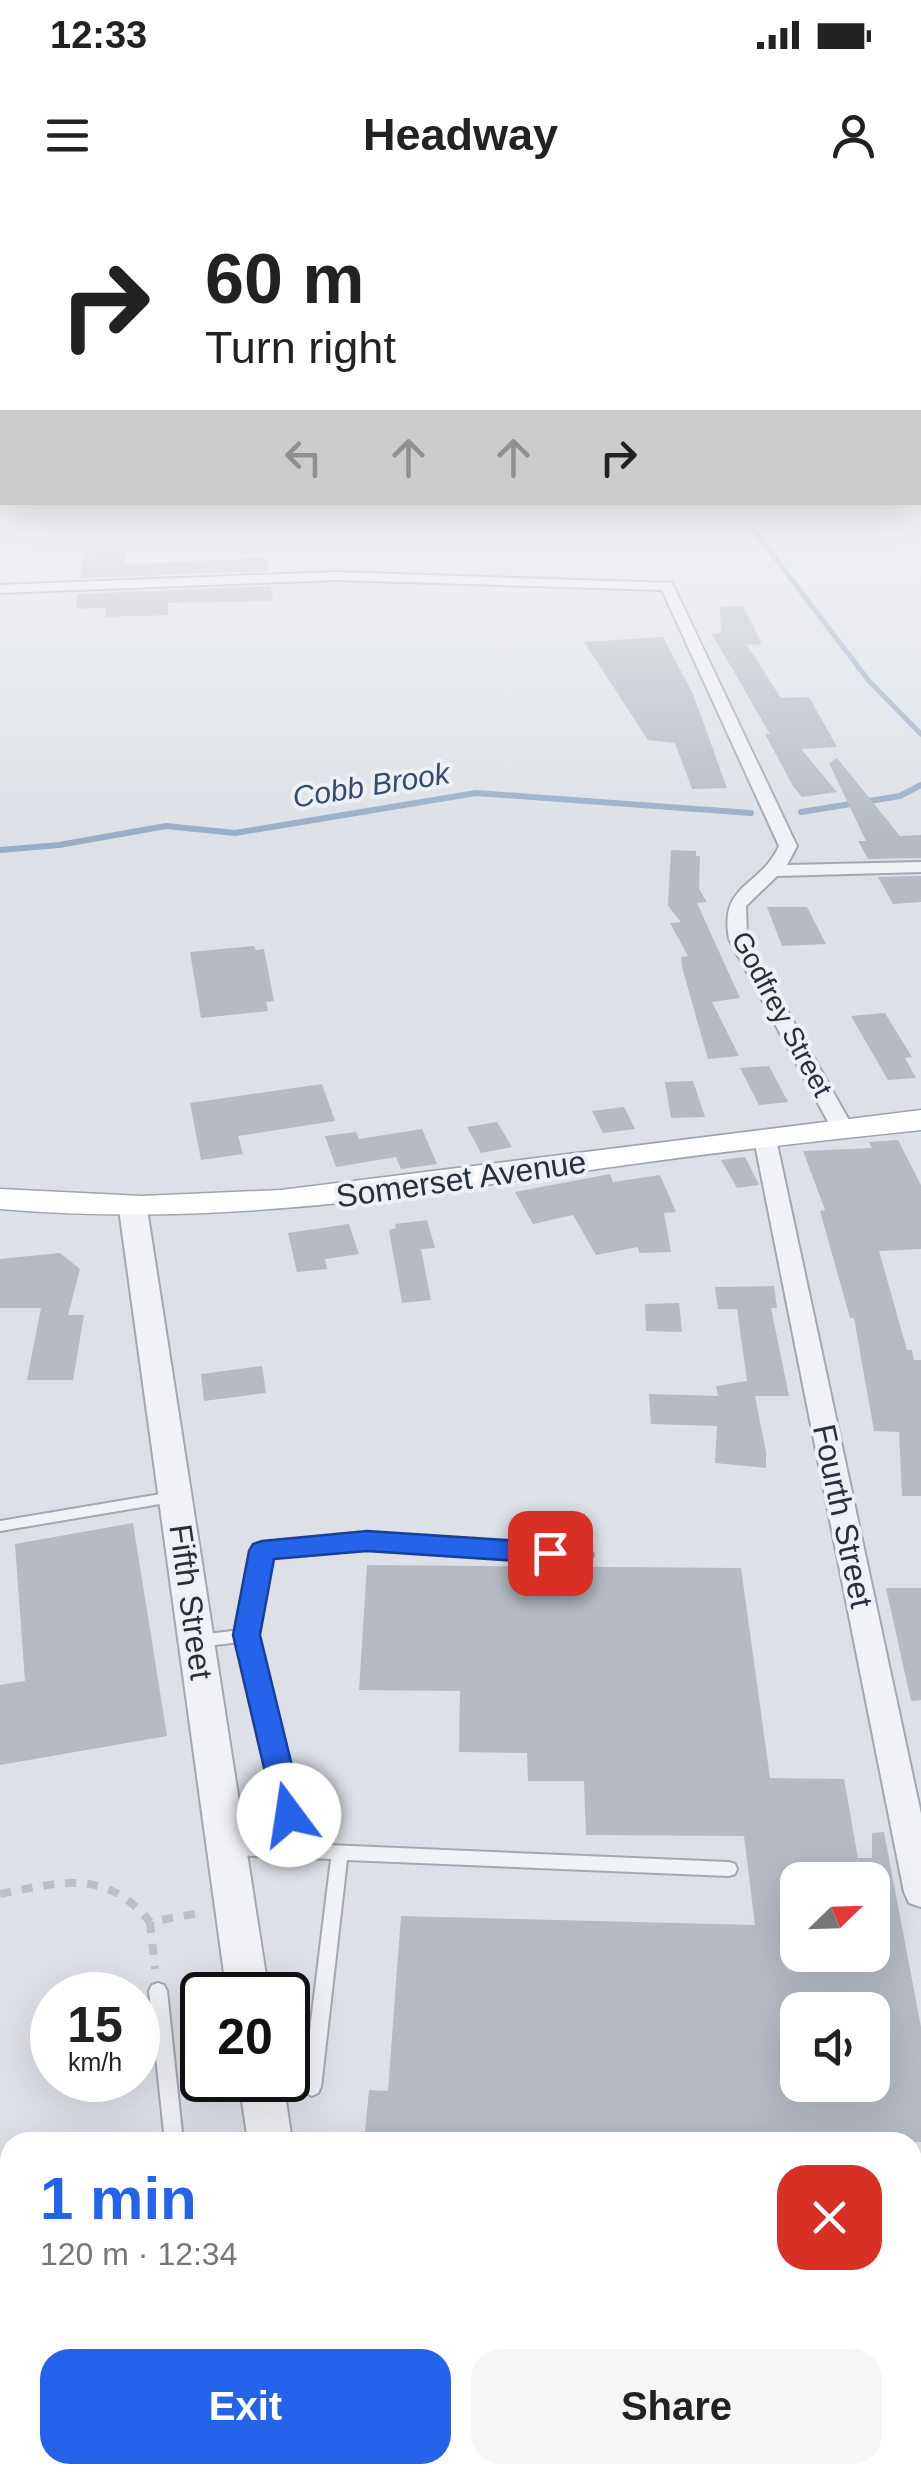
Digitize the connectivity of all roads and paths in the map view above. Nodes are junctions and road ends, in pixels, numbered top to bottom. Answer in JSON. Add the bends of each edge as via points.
{"nodes":[{"id":1,"x":685,"y":624,"type":"edge"},
{"id":2,"x":921,"y":867,"type":"edge"},
{"id":3,"x":774,"y":871,"type":"junction"},
{"id":4,"x":921,"y":1120,"type":"edge"},
{"id":5,"x":842,"y":1129,"type":"junction"},
{"id":6,"x":765,"y":1139,"type":"junction"},
{"id":7,"x":2,"y":1204,"type":"edge"},
{"id":8,"x":134,"y":1208,"type":"junction"},
{"id":9,"x":175,"y":1497,"type":"junction"},
{"id":10,"x":0,"y":1526,"type":"edge"},
{"id":11,"x":586,"y":1555,"type":"dead end"},
{"id":12,"x":246,"y":1635,"type":"junction"},
{"id":13,"x":197,"y":1641,"type":"junction"},
{"id":14,"x":227,"y":1848,"type":"junction"},
{"id":15,"x":298,"y":1851,"type":"junction"},
{"id":16,"x":340,"y":1853,"type":"junction"},
{"id":17,"x":729,"y":1869,"type":"dead end"},
{"id":18,"x":921,"y":1892,"type":"edge"},
{"id":19,"x":0,"y":1894,"type":"edge"},
{"id":20,"x":235,"y":1906,"type":"junction"},
{"id":21,"x":150,"y":1922,"type":"junction"},
{"id":22,"x":156,"y":1972,"type":"edge"},
{"id":23,"x":245,"y":1972,"type":"edge"},
{"id":24,"x":160,"y":2010,"type":"edge"},
{"id":25,"x":312,"y":2088,"type":"dead end"},
{"id":26,"x":264,"y":2102,"type":"edge"},
{"id":27,"x":173,"y":2132,"type":"edge"},
{"id":28,"x":268,"y":2132,"type":"edge"}],
"edges":[{"from":1,"to":3,"type":"street","via":[[785,834],[785,854]]},
{"from":2,"to":3,"type":"street"},
{"from":3,"to":5,"type":"street","name":"Godfrey Street","via":[[742,893],[733,922]]},
{"from":4,"to":5,"type":"main road","name":"Somerset Avenue"},
{"from":5,"to":6,"type":"main road","name":"Somerset Avenue"},
{"from":6,"to":8,"type":"main road","name":"Somerset Avenue","via":[[339,1198]]},
{"from":6,"to":18,"type":"street","name":"Fourth Street"},
{"from":7,"to":8,"type":"main road","name":"Somerset Avenue"},
{"from":8,"to":9,"type":"street","name":"Fifth Street"},
{"from":9,"to":10,"type":"lane"},
{"from":9,"to":13,"type":"street","name":"Fifth Street"},
{"from":11,"to":12,"type":"lane","via":[[367,1541],[262,1551]]},
{"from":12,"to":13,"type":"lane"},
{"from":12,"to":15,"type":"lane"},
{"from":13,"to":14,"type":"street","name":"Fifth Street"},
{"from":14,"to":15,"type":"lane"},
{"from":14,"to":20,"type":"street","name":"Fifth Street"},
{"from":15,"to":16,"type":"lane"},
{"from":16,"to":17,"type":"lane"},
{"from":16,"to":25,"type":"lane"},
{"from":19,"to":21,"type":"path","via":[[93,1882],[114,1887]]},
{"from":20,"to":21,"type":"path"},
{"from":20,"to":23,"type":"street","name":"Fifth Street"},
{"from":21,"to":22,"type":"path"},
{"from":24,"to":27,"type":"lane"},
{"from":26,"to":28,"type":"street"}]}
